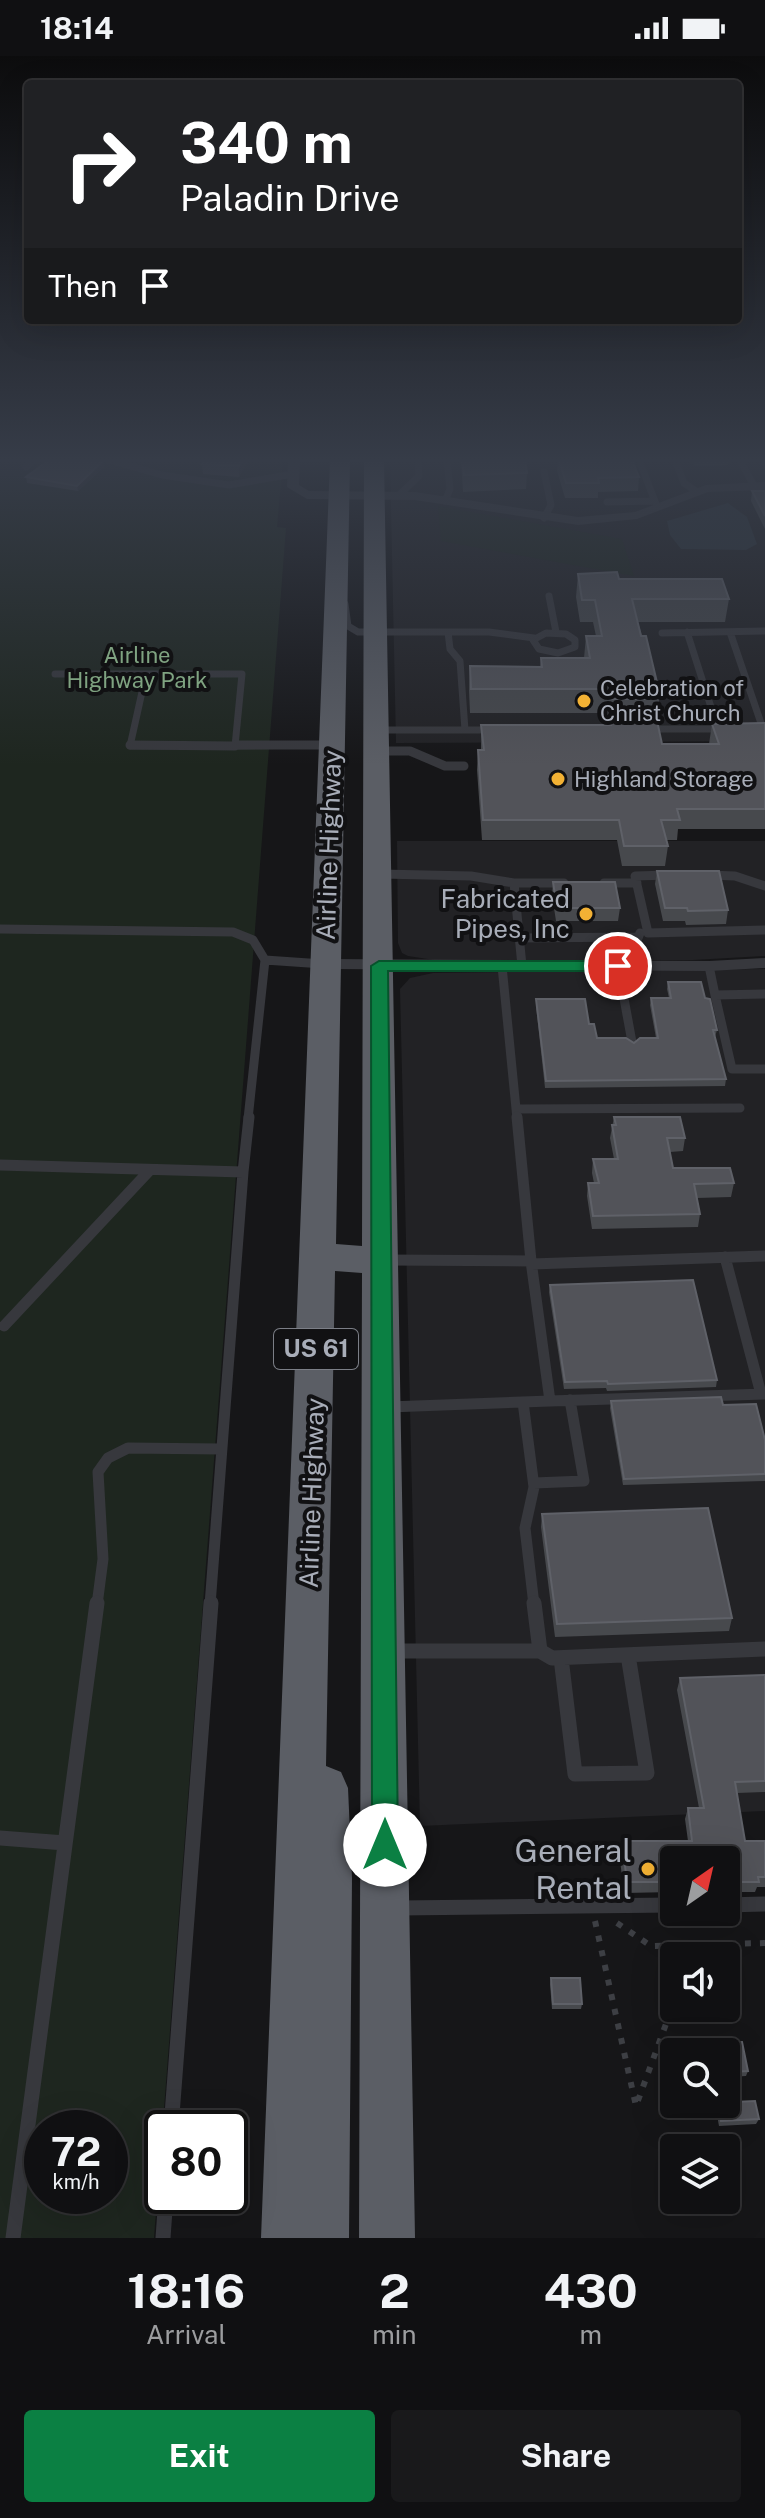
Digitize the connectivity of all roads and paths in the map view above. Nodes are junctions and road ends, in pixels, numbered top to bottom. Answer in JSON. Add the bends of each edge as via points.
{"nodes":[{"id":1,"x":345,"y":562,"type":"edge"},
{"id":2,"x":371,"y":562,"type":"edge"},
{"id":3,"x":549,"y":596,"type":"dead end"},
{"id":4,"x":336,"y":598,"type":"junction"},
{"id":5,"x":765,"y":631,"type":"edge"},
{"id":6,"x":448,"y":632,"type":"junction"},
{"id":7,"x":556,"y":632,"type":"junction"},
{"id":8,"x":687,"y":632,"type":"junction"},
{"id":9,"x":730,"y":632,"type":"junction"},
{"id":10,"x":375,"y":633,"type":"junction"},
{"id":11,"x":662,"y":633,"type":"dead end"},
{"id":12,"x":534,"y":638,"type":"junction"},
{"id":13,"x":55,"y":674,"type":"dead end"},
{"id":14,"x":146,"y":674,"type":"junction"},
{"id":15,"x":461,"y":674,"type":"junction"},
{"id":16,"x":477,"y":674,"type":"edge"},
{"id":17,"x":639,"y":729,"type":"edge"},
{"id":18,"x":718,"y":729,"type":"junction"},
{"id":19,"x":733,"y":729,"type":"edge"},
{"id":20,"x":748,"y":729,"type":"edge"},
{"id":21,"x":764,"y":729,"type":"edge"},
{"id":22,"x":465,"y":730,"type":"junction"},
{"id":23,"x":497,"y":730,"type":"edge"},
{"id":24,"x":376,"y":742,"type":"junction"},
{"id":25,"x":332,"y":745,"type":"junction"},
{"id":26,"x":235,"y":746,"type":"junction"},
{"id":27,"x":464,"y":766,"type":"dead end"},
{"id":28,"x":379,"y":874,"type":"junction"},
{"id":29,"x":680,"y":875,"type":"edge"},
{"id":30,"x":695,"y":875,"type":"edge"},
{"id":31,"x":514,"y":883,"type":"junction"},
{"id":32,"x":575,"y":883,"type":"edge"},
{"id":33,"x":590,"y":883,"type":"edge"},
{"id":34,"x":637,"y":883,"type":"junction"},
{"id":35,"x":765,"y":886,"type":"edge"},
{"id":36,"x":645,"y":920,"type":"junction"},
{"id":37,"x":0,"y":929,"type":"edge"},
{"id":38,"x":765,"y":930,"type":"edge"},
{"id":39,"x":638,"y":937,"type":"junction"},
{"id":40,"x":519,"y":938,"type":"junction"},
{"id":41,"x":265,"y":960,"type":"junction"},
{"id":42,"x":765,"y":963,"type":"edge"},
{"id":43,"x":325,"y":964,"type":"junction"},
{"id":44,"x":379,"y":966,"type":"junction"},
{"id":45,"x":502,"y":966,"type":"junction"},
{"id":46,"x":522,"y":966,"type":"junction"},
{"id":47,"x":627,"y":966,"type":"junction"},
{"id":48,"x":709,"y":966,"type":"junction"},
{"id":49,"x":765,"y":994,"type":"edge"},
{"id":50,"x":715,"y":995,"type":"junction"},
{"id":51,"x":632,"y":1042,"type":"edge"},
{"id":52,"x":765,"y":1069,"type":"edge"},
{"id":53,"x":740,"y":1108,"type":"dead end"},
{"id":54,"x":516,"y":1109,"type":"junction"},
{"id":55,"x":0,"y":1165,"type":"edge"},
{"id":56,"x":150,"y":1170,"type":"junction"},
{"id":57,"x":243,"y":1172,"type":"junction"},
{"id":58,"x":765,"y":1256,"type":"edge"},
{"id":59,"x":319,"y":1257,"type":"junction"},
{"id":60,"x":725,"y":1257,"type":"junction"},
{"id":61,"x":380,"y":1260,"type":"junction"},
{"id":62,"x":531,"y":1262,"type":"junction"},
{"id":63,"x":4,"y":1326,"type":"dead end"},
{"id":64,"x":763,"y":1394,"type":"edge"},
{"id":65,"x":570,"y":1400,"type":"junction"},
{"id":66,"x":550,"y":1401,"type":"junction"},
{"id":67,"x":523,"y":1402,"type":"junction"},
{"id":68,"x":382,"y":1408,"type":"junction"},
{"id":69,"x":221,"y":1449,"type":"junction"},
{"id":70,"x":534,"y":1483,"type":"junction"},
{"id":71,"x":311,"y":1520,"type":"junction"},
{"id":72,"x":765,"y":1649,"type":"edge"},
{"id":73,"x":383,"y":1651,"type":"junction"},
{"id":74,"x":540,"y":1651,"type":"junction"},
{"id":75,"x":628,"y":1655,"type":"junction"},
{"id":76,"x":561,"y":1658,"type":"junction"},
{"id":77,"x":0,"y":1838,"type":"edge"},
{"id":78,"x":65,"y":1843,"type":"junction"},
{"id":79,"x":765,"y":1904,"type":"edge"},
{"id":80,"x":660,"y":1905,"type":"edge"},
{"id":81,"x":740,"y":1905,"type":"edge"},
{"id":82,"x":591,"y":1906,"type":"junction"},
{"id":83,"x":385,"y":1908,"type":"junction"},
{"id":84,"x":765,"y":1943,"type":"edge"},
{"id":85,"x":740,"y":1944,"type":"edge"},
{"id":86,"x":660,"y":1946,"type":"edge"},
{"id":87,"x":667,"y":2022,"type":"edge"},
{"id":88,"x":172,"y":2110,"type":"edge"},
{"id":89,"x":165,"y":2214,"type":"edge"},
{"id":90,"x":13,"y":2238,"type":"edge"},
{"id":91,"x":163,"y":2238,"type":"edge"},
{"id":92,"x":289,"y":2238,"type":"edge"},
{"id":93,"x":321,"y":2238,"type":"edge"},
{"id":94,"x":387,"y":2238,"type":"edge"}],
"edges":[{"from":1,"to":4,"type":"highway","name":"Airline Highway","number":"US 61"},
{"from":2,"to":10,"type":"highway","name":"Airline Highway","number":"US 61"},
{"from":3,"to":7,"type":"lane"},
{"from":4,"to":10,"type":"lane","via":[[347,605],[348,626]]},
{"from":4,"to":25,"type":"highway","name":"Airline Highway","number":"US 61"},
{"from":5,"to":9,"type":"lane"},
{"from":6,"to":10,"type":"lane"},
{"from":6,"to":12,"type":"lane"},
{"from":6,"to":15,"type":"lane"},
{"from":7,"to":12,"type":"lane"},
{"from":7,"to":12,"type":"lane","via":[[575,640],[575,647],[545,651],[535,646]]},
{"from":8,"to":9,"type":"lane"},
{"from":8,"to":11,"type":"lane"},
{"from":8,"to":18,"type":"lane"},
{"from":9,"to":21,"type":"lane"},
{"from":10,"to":24,"type":"highway","name":"Airline Highway","number":"US 61"},
{"from":13,"to":14,"type":"lane"},
{"from":14,"to":26,"type":"lane","via":[[242,674]]},
{"from":14,"to":26,"type":"lane","via":[[130,746]]},
{"from":15,"to":16,"type":"lane"},
{"from":15,"to":22,"type":"lane"},
{"from":17,"to":18,"type":"lane"},
{"from":18,"to":19,"type":"lane"},
{"from":20,"to":21,"type":"lane"},
{"from":22,"to":23,"type":"lane"},
{"from":22,"to":24,"type":"lane"},
{"from":24,"to":25,"type":"highway"},
{"from":24,"to":27,"type":"lane","via":[[445,766]]},
{"from":24,"to":28,"type":"highway","name":"Airline Highway","number":"US 61"},
{"from":25,"to":26,"type":"lane"},
{"from":25,"to":43,"type":"highway","name":"Airline Highway","number":"US 61"},
{"from":28,"to":31,"type":"lane","via":[[471,876]]},
{"from":28,"to":44,"type":"highway","name":"Airline Highway","number":"US 61"},
{"from":29,"to":34,"type":"lane","via":[[635,876]]},
{"from":30,"to":35,"type":"lane","via":[[735,876]]},
{"from":31,"to":32,"type":"lane"},
{"from":31,"to":40,"type":"lane"},
{"from":33,"to":34,"type":"lane"},
{"from":34,"to":36,"type":"lane"},
{"from":36,"to":38,"type":"lane","via":[[648,933]]},
{"from":36,"to":39,"type":"lane"},
{"from":37,"to":41,"type":"lane","via":[[233,932],[253,940]]},
{"from":39,"to":40,"type":"lane"},
{"from":39,"to":47,"type":"lane"},
{"from":40,"to":46,"type":"lane"},
{"from":41,"to":43,"type":"lane"},
{"from":41,"to":57,"type":"lane"},
{"from":42,"to":48,"type":"street"},
{"from":43,"to":44,"type":"street"},
{"from":43,"to":59,"type":"highway","name":"Airline Highway","number":"US 61"},
{"from":44,"to":45,"type":"street"},
{"from":44,"to":61,"type":"highway","name":"Airline Highway","number":"US 61"},
{"from":45,"to":46,"type":"street"},
{"from":45,"to":54,"type":"lane"},
{"from":46,"to":47,"type":"street"},
{"from":47,"to":48,"type":"street"},
{"from":47,"to":51,"type":"lane"},
{"from":48,"to":50,"type":"lane"},
{"from":49,"to":50,"type":"lane"},
{"from":50,"to":52,"type":"lane","via":[[732,1069]]},
{"from":53,"to":54,"type":"lane"},
{"from":54,"to":62,"type":"lane"},
{"from":55,"to":56,"type":"lane"},
{"from":56,"to":57,"type":"lane"},
{"from":56,"to":63,"type":"lane"},
{"from":57,"to":69,"type":"lane"},
{"from":58,"to":60,"type":"lane"},
{"from":59,"to":61,"type":"highway"},
{"from":59,"to":71,"type":"highway","name":"Airline Highway","number":"US 61"},
{"from":60,"to":62,"type":"lane"},
{"from":60,"to":64,"type":"lane"},
{"from":61,"to":62,"type":"lane"},
{"from":61,"to":68,"type":"highway","name":"Airline Highway","number":"US 61"},
{"from":62,"to":66,"type":"lane"},
{"from":64,"to":65,"type":"lane"},
{"from":65,"to":66,"type":"lane"},
{"from":65,"to":70,"type":"lane","via":[[584,1481]]},
{"from":66,"to":67,"type":"lane"},
{"from":67,"to":68,"type":"lane"},
{"from":67,"to":70,"type":"lane"},
{"from":68,"to":73,"type":"highway","name":"Airline Highway","number":"US 61"},
{"from":69,"to":78,"type":"lane","via":[[128,1448],[108,1458],[98,1472],[103,1559]]},
{"from":69,"to":88,"type":"lane"},
{"from":70,"to":74,"type":"lane","via":[[525,1528]]},
{"from":71,"to":92,"type":"highway","name":"Airline Highway","number":"US 61"},
{"from":71,"to":93,"type":"highway","via":[[327,1878]]},
{"from":72,"to":75,"type":"lane"},
{"from":73,"to":74,"type":"lane"},
{"from":73,"to":83,"type":"highway","name":"Airline Highway","number":"US 61"},
{"from":74,"to":76,"type":"lane"},
{"from":75,"to":76,"type":"lane"},
{"from":75,"to":76,"type":"lane","via":[[647,1773],[575,1774]]},
{"from":77,"to":78,"type":"lane"},
{"from":78,"to":90,"type":"lane"},
{"from":79,"to":81,"type":"lane"},
{"from":80,"to":82,"type":"lane"},
{"from":82,"to":83,"type":"lane"},
{"from":82,"to":86,"type":"path","via":[[651,1946]]},
{"from":82,"to":87,"type":"path","via":[[636,2106]]},
{"from":83,"to":94,"type":"highway","name":"Airline Highway","number":"US 61"},
{"from":84,"to":85,"type":"path"},
{"from":89,"to":91,"type":"lane"}]}
